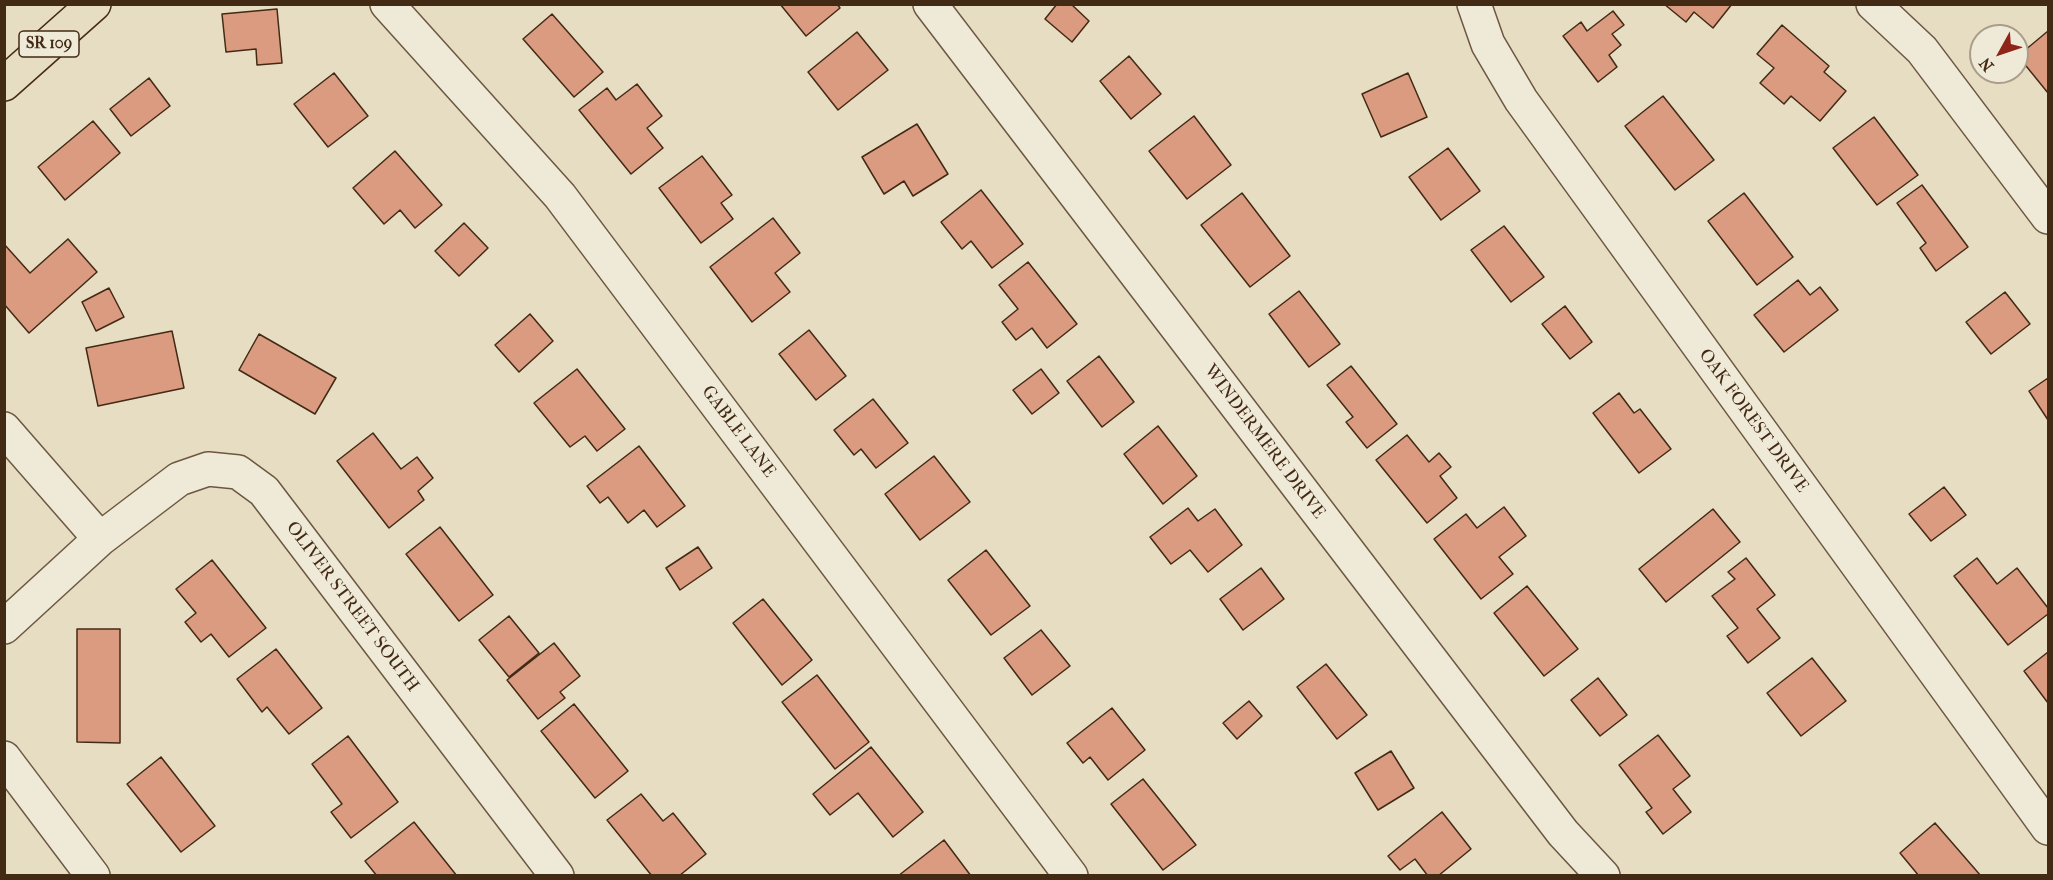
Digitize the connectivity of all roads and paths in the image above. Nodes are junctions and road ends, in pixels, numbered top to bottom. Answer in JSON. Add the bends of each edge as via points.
{"nodes":[{"id":1,"x":94,"y":4,"type":"edge"},
{"id":2,"x":387,"y":4,"type":"edge"},
{"id":3,"x":930,"y":4,"type":"edge"},
{"id":4,"x":1474,"y":4,"type":"edge"},
{"id":5,"x":1873,"y":4,"type":"edge"},
{"id":6,"x":4,"y":84,"type":"edge"},
{"id":7,"x":2049,"y":217,"type":"edge"},
{"id":8,"x":4,"y":429,"type":"edge"},
{"id":9,"x":100,"y":539,"type":"junction"},
{"id":10,"x":4,"y":627,"type":"edge"},
{"id":11,"x":4,"y":758,"type":"edge"},
{"id":12,"x":2049,"y":828,"type":"edge"},
{"id":13,"x":93,"y":876,"type":"edge"},
{"id":14,"x":557,"y":876,"type":"edge"},
{"id":15,"x":1071,"y":876,"type":"edge"},
{"id":16,"x":1602,"y":876,"type":"edge"}],
"edges":[{"from":1,"to":6,"type":"main road","number":"SR 109"},
{"from":2,"to":15,"type":"street","name":"GABLE LANE","via":[[561,196]]},
{"from":3,"to":16,"type":"street","name":"WINDERMERE DRIVE","via":[[1563,833]]},
{"from":4,"to":12,"type":"street","name":"OAK FOREST DRIVE","via":[[1488,44],[1521,100]]},
{"from":5,"to":7,"type":"street","via":[[1922,50]]},
{"from":8,"to":9,"type":"street"},
{"from":9,"to":10,"type":"street","name":"OLIVER STREET SOUTH"},
{"from":9,"to":14,"type":"street","name":"OLIVER STREET SOUTH","via":[[179,479],[208,469],[238,472],[264,491]]},
{"from":11,"to":13,"type":"street"}]}
